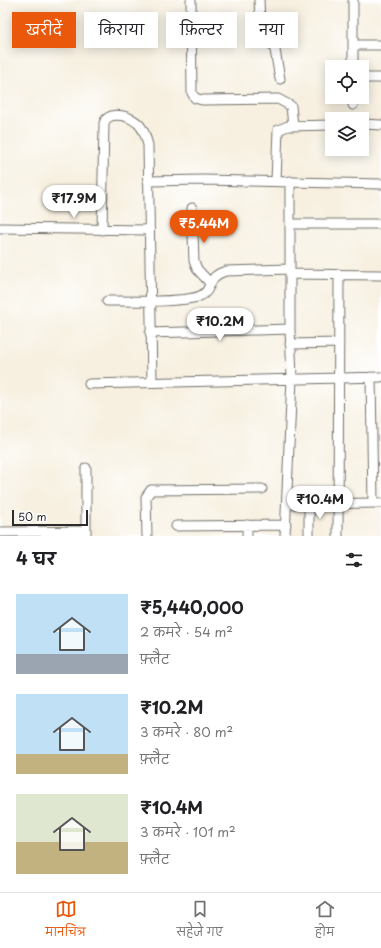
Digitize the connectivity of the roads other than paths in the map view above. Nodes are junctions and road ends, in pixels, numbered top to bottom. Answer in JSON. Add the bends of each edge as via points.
{"nodes":[{"id":1,"x":191,"y":0,"type":"edge"},
{"id":2,"x":258,"y":0,"type":"edge"},
{"id":3,"x":353,"y":0,"type":"edge"},
{"id":4,"x":353,"y":45,"type":"junction"},
{"id":5,"x":381,"y":45,"type":"edge"},
{"id":6,"x":353,"y":60,"type":"edge"},
{"id":7,"x":280,"y":78,"type":"dead end"},
{"id":8,"x":369,"y":78,"type":"edge"},
{"id":9,"x":381,"y":78,"type":"edge"},
{"id":10,"x":369,"y":124,"type":"edge"},
{"id":11,"x":325,"y":125,"type":"edge"},
{"id":12,"x":381,"y":125,"type":"edge"},
{"id":13,"x":293,"y":126,"type":"junction"},
{"id":14,"x":148,"y":181,"type":"junction"},
{"id":15,"x":276,"y":181,"type":"junction"},
{"id":16,"x":290,"y":181,"type":"junction"},
{"id":17,"x":381,"y":184,"type":"edge"},
{"id":18,"x":192,"y":208,"type":"dead end"},
{"id":19,"x":290,"y":224,"type":"junction"},
{"id":20,"x":381,"y":224,"type":"edge"},
{"id":21,"x":0,"y":228,"type":"edge"},
{"id":22,"x":102,"y":230,"type":"junction"},
{"id":23,"x":148,"y":230,"type":"junction"},
{"id":24,"x":290,"y":271,"type":"junction"},
{"id":25,"x":339,"y":274,"type":"junction"},
{"id":26,"x":381,"y":275,"type":"edge"},
{"id":27,"x":210,"y":283,"type":"junction"},
{"id":28,"x":107,"y":301,"type":"dead end"},
{"id":29,"x":150,"y":301,"type":"junction"},
{"id":30,"x":290,"y":329,"type":"junction"},
{"id":31,"x":150,"y":333,"type":"junction"},
{"id":32,"x":290,"y":344,"type":"junction"},
{"id":33,"x":339,"y":344,"type":"junction"},
{"id":34,"x":338,"y":377,"type":"junction"},
{"id":35,"x":371,"y":377,"type":"junction"},
{"id":36,"x":381,"y":377,"type":"edge"},
{"id":37,"x":292,"y":378,"type":"junction"},
{"id":38,"x":152,"y":382,"type":"junction"},
{"id":39,"x":89,"y":384,"type":"dead end"},
{"id":40,"x":86,"y":468,"type":"dead end"},
{"id":41,"x":262,"y":489,"type":"dead end"},
{"id":42,"x":309,"y":503,"type":"junction"},
{"id":43,"x":337,"y":503,"type":"junction"},
{"id":44,"x":377,"y":503,"type":"edge"},
{"id":45,"x":287,"y":504,"type":"junction"},
{"id":46,"x":247,"y":525,"type":"junction"},
{"id":47,"x":286,"y":525,"type":"junction"},
{"id":48,"x":176,"y":526,"type":"dead end"},
{"id":49,"x":197,"y":526,"type":"junction"},
{"id":50,"x":0,"y":532,"type":"edge"},
{"id":51,"x":38,"y":534,"type":"edge"},
{"id":52,"x":86,"y":534,"type":"edge"},
{"id":53,"x":148,"y":536,"type":"edge"},
{"id":54,"x":197,"y":536,"type":"edge"},
{"id":55,"x":247,"y":536,"type":"edge"},
{"id":56,"x":285,"y":536,"type":"edge"},
{"id":57,"x":310,"y":536,"type":"edge"},
{"id":58,"x":338,"y":536,"type":"edge"}],
"edges":[{"from":1,"to":13,"type":"street","via":[[192,93],[195,98],[278,99],[291,106]]},
{"from":2,"to":7,"type":"street","via":[[260,20],[275,50]]},
{"from":3,"to":4,"type":"street"},
{"from":4,"to":5,"type":"street"},
{"from":4,"to":6,"type":"street"},
{"from":8,"to":9,"type":"street"},
{"from":10,"to":12,"type":"street"},
{"from":11,"to":13,"type":"street"},
{"from":13,"to":15,"type":"street","via":[[281,128],[277,134]]},
{"from":14,"to":15,"type":"street"},
{"from":14,"to":22,"type":"street","via":[[148,145],[140,126],[129,117],[111,115],[104,123]]},
{"from":14,"to":23,"type":"street"},
{"from":15,"to":16,"type":"street"},
{"from":16,"to":17,"type":"street"},
{"from":16,"to":19,"type":"street"},
{"from":18,"to":27,"type":"street","via":[[194,261],[197,269]]},
{"from":19,"to":20,"type":"street"},
{"from":19,"to":24,"type":"street"},
{"from":21,"to":22,"type":"street"},
{"from":22,"to":23,"type":"street"},
{"from":23,"to":29,"type":"street"},
{"from":24,"to":25,"type":"street"},
{"from":24,"to":27,"type":"street","via":[[226,271],[216,274]]},
{"from":24,"to":30,"type":"street"},
{"from":25,"to":26,"type":"street"},
{"from":25,"to":33,"type":"street"},
{"from":27,"to":29,"type":"street","via":[[207,291],[198,297]]},
{"from":28,"to":29,"type":"street"},
{"from":29,"to":31,"type":"street"},
{"from":30,"to":31,"type":"street"},
{"from":30,"to":32,"type":"street"},
{"from":31,"to":38,"type":"street"},
{"from":32,"to":33,"type":"street"},
{"from":32,"to":37,"type":"street"},
{"from":33,"to":34,"type":"street"},
{"from":34,"to":35,"type":"street"},
{"from":34,"to":37,"type":"street"},
{"from":34,"to":43,"type":"street"},
{"from":35,"to":36,"type":"street"},
{"from":35,"to":44,"type":"street"},
{"from":37,"to":38,"type":"street"},
{"from":37,"to":45,"type":"street"},
{"from":38,"to":39,"type":"street"},
{"from":40,"to":52,"type":"street"},
{"from":41,"to":53,"type":"street","via":[[150,490],[146,497]]},
{"from":42,"to":43,"type":"street"},
{"from":42,"to":45,"type":"street"},
{"from":42,"to":57,"type":"street"},
{"from":43,"to":44,"type":"street"},
{"from":43,"to":58,"type":"street"},
{"from":45,"to":47,"type":"street"},
{"from":46,"to":47,"type":"street"},
{"from":46,"to":49,"type":"street"},
{"from":46,"to":55,"type":"street"},
{"from":47,"to":56,"type":"street"},
{"from":48,"to":49,"type":"street"},
{"from":49,"to":54,"type":"street"},
{"from":50,"to":51,"type":"street"},
{"from":51,"to":52,"type":"street"}]}
